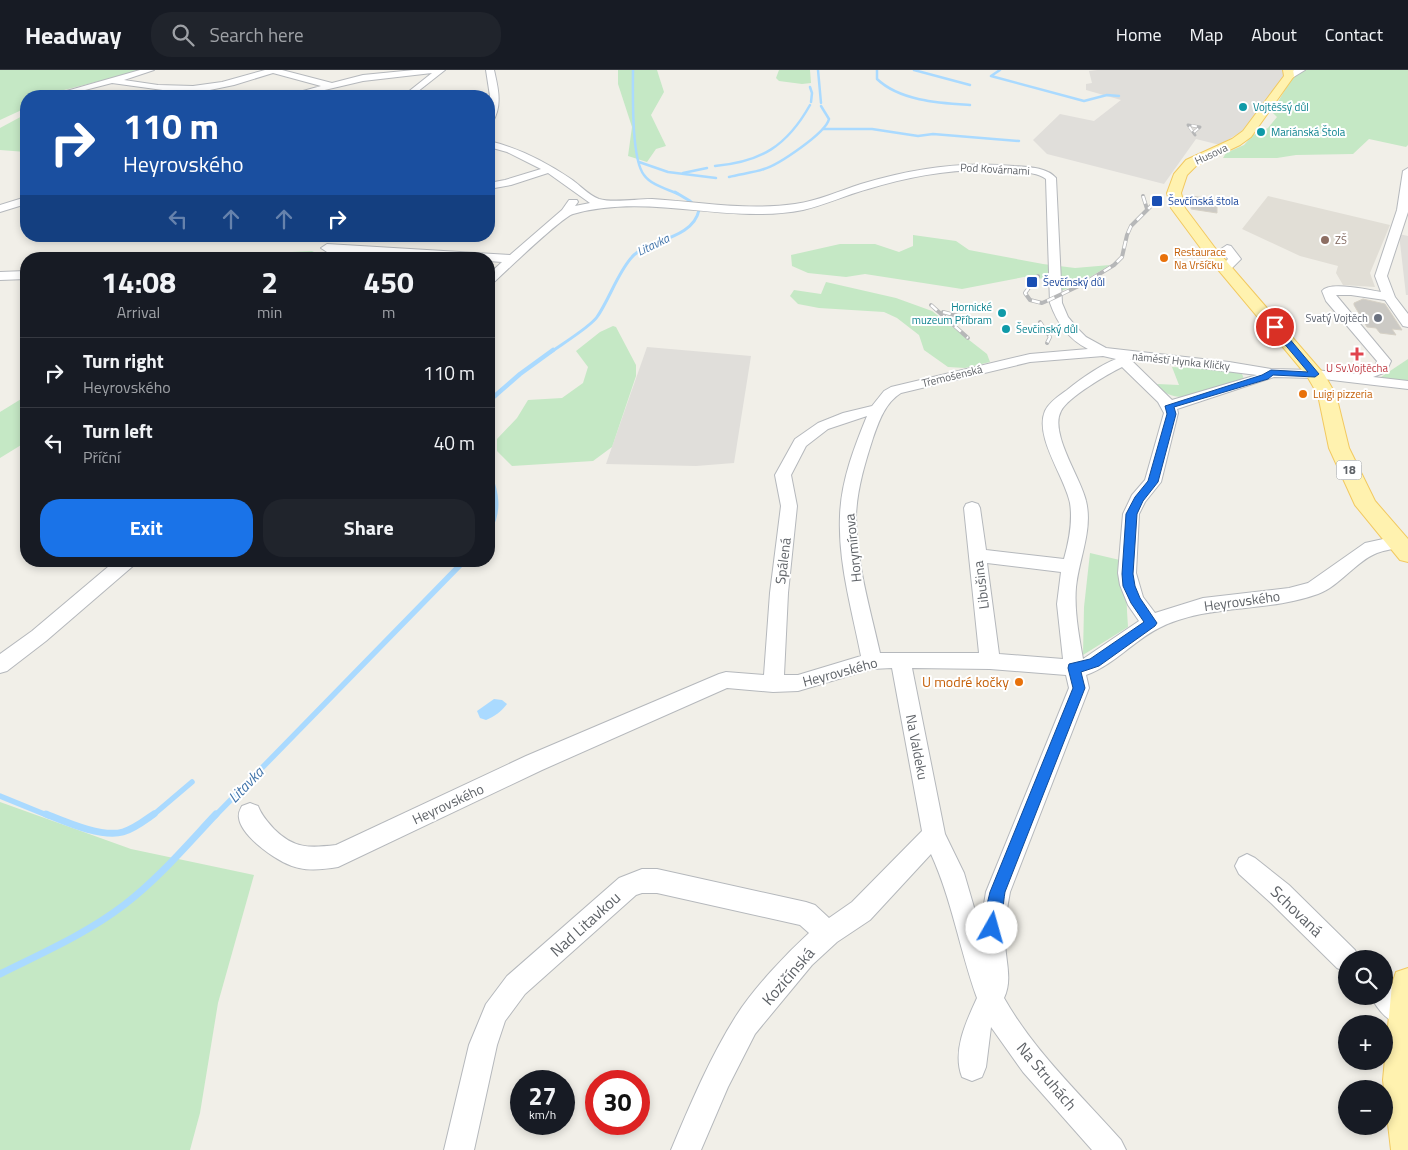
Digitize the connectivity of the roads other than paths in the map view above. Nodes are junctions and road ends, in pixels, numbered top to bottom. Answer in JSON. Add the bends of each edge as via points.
{"nodes":[{"id":1,"x":150,"y":70,"type":"edge"},
{"id":2,"x":272,"y":70,"type":"edge"},
{"id":3,"x":395,"y":70,"type":"edge"},
{"id":4,"x":437,"y":70,"type":"edge"},
{"id":5,"x":441,"y":70,"type":"edge"},
{"id":6,"x":489,"y":71,"type":"edge"},
{"id":7,"x":1292,"y":72,"type":"edge"},
{"id":8,"x":382,"y":75,"type":"junction"},
{"id":9,"x":112,"y":80,"type":"junction"},
{"id":10,"x":330,"y":86,"type":"junction"},
{"id":11,"x":75,"y":90,"type":"edge"},
{"id":12,"x":314,"y":90,"type":"edge"},
{"id":13,"x":415,"y":90,"type":"edge"},
{"id":14,"x":493,"y":90,"type":"edge"},
{"id":15,"x":495,"y":146,"type":"edge"},
{"id":16,"x":548,"y":170,"type":"junction"},
{"id":17,"x":1408,"y":171,"type":"edge"},
{"id":18,"x":495,"y":185,"type":"edge"},
{"id":19,"x":580,"y":191,"type":"junction"},
{"id":20,"x":20,"y":202,"type":"edge"},
{"id":21,"x":603,"y":203,"type":"junction"},
{"id":22,"x":685,"y":206,"type":"joint"},
{"id":23,"x":775,"y":209,"type":"joint"},
{"id":24,"x":0,"y":210,"type":"edge"},
{"id":25,"x":566,"y":212,"type":"junction"},
{"id":26,"x":1395,"y":233,"type":"junction"},
{"id":27,"x":1408,"y":236,"type":"edge"},
{"id":28,"x":365,"y":242,"type":"edge"},
{"id":29,"x":327,"y":248,"type":"dead end"},
{"id":30,"x":1227,"y":249,"type":"dead end"},
{"id":31,"x":355,"y":250,"type":"junction"},
{"id":32,"x":390,"y":252,"type":"edge"},
{"id":33,"x":495,"y":258,"type":"edge"},
{"id":34,"x":514,"y":259,"type":"junction"},
{"id":35,"x":1225,"y":268,"type":"junction"},
{"id":36,"x":20,"y":275,"type":"edge"},
{"id":37,"x":495,"y":275,"type":"edge"},
{"id":38,"x":0,"y":276,"type":"edge"},
{"id":39,"x":1387,"y":293,"type":"junction"},
{"id":40,"x":1408,"y":324,"type":"edge"},
{"id":41,"x":1103,"y":352,"type":"junction"},
{"id":42,"x":1122,"y":358,"type":"junction"},
{"id":43,"x":1271,"y":373,"type":"junction"},
{"id":44,"x":1315,"y":374,"type":"junction"},
{"id":45,"x":1352,"y":378,"type":"junction"},
{"id":46,"x":1408,"y":385,"type":"edge"},
{"id":47,"x":1170,"y":406,"type":"junction"},
{"id":48,"x":877,"y":408,"type":"junction"},
{"id":49,"x":800,"y":443,"type":"joint"},
{"id":50,"x":972,"y":508,"type":"dead end"},
{"id":51,"x":1402,"y":548,"type":"edge"},
{"id":52,"x":977,"y":554,"type":"junction"},
{"id":53,"x":120,"y":567,"type":"edge"},
{"id":54,"x":1071,"y":567,"type":"junction"},
{"id":55,"x":1151,"y":623,"type":"junction"},
{"id":56,"x":900,"y":660,"type":"junction"},
{"id":57,"x":872,"y":661,"type":"junction"},
{"id":58,"x":990,"y":662,"type":"junction"},
{"id":59,"x":0,"y":665,"type":"edge"},
{"id":60,"x":1074,"y":668,"type":"junction"},
{"id":61,"x":773,"y":684,"type":"junction"},
{"id":62,"x":250,"y":814,"type":"dead end"},
{"id":63,"x":934,"y":835,"type":"junction"},
{"id":64,"x":1246,"y":866,"type":"dead end"},
{"id":65,"x":828,"y":933,"type":"junction"},
{"id":66,"x":1338,"y":951,"type":"edge"},
{"id":67,"x":990,"y":998,"type":"junction"},
{"id":68,"x":1399,"y":998,"type":"edge"},
{"id":69,"x":972,"y":1067,"type":"dead end"},
{"id":70,"x":1404,"y":1083,"type":"edge"},
{"id":71,"x":1408,"y":1146,"type":"edge"},
{"id":72,"x":459,"y":1150,"type":"edge"},
{"id":73,"x":686,"y":1150,"type":"edge"},
{"id":74,"x":1112,"y":1150,"type":"edge"}],
"edges":[{"from":1,"to":9,"type":"street"},
{"from":2,"to":9,"type":"street","via":[[216,86],[192,89]]},
{"from":2,"to":10,"type":"street"},
{"from":3,"to":8,"type":"street"},
{"from":4,"to":8,"type":"street"},
{"from":5,"to":13,"type":"street"},
{"from":6,"to":14,"type":"street"},
{"from":7,"to":35,"type":"main road","name":"Husova","number":"18","via":[[1247,134],[1191,163],[1177,183],[1175,199],[1178,208]]},
{"from":8,"to":10,"type":"street"},
{"from":9,"to":11,"type":"street"},
{"from":10,"to":12,"type":"street"},
{"from":15,"to":16,"type":"street","via":[[515,152]]},
{"from":16,"to":18,"type":"street"},
{"from":16,"to":19,"type":"street"},
{"from":17,"to":26,"type":"street","via":[[1403,210]]},
{"from":19,"to":21,"type":"street","via":[[588,199]]},
{"from":19,"to":25,"type":"street"},
{"from":20,"to":24,"type":"street"},
{"from":21,"to":22,"type":"street"},
{"from":21,"to":25,"type":"street"},
{"from":22,"to":23,"type":"street"},
{"from":23,"to":41,"type":"street","name":"Pod Kovárnami","via":[[807,205],[879,182],[938,169],[1000,167],[1049,174],[1058,311],[1081,340]]},
{"from":25,"to":34,"type":"street"},
{"from":26,"to":27,"type":"street"},
{"from":26,"to":39,"type":"street","via":[[1381,276]]},
{"from":28,"to":31,"type":"street"},
{"from":29,"to":31,"type":"street"},
{"from":30,"to":35,"type":"street","via":[[1235,259]]},
{"from":31,"to":32,"type":"street"},
{"from":33,"to":34,"type":"street"},
{"from":34,"to":37,"type":"street"},
{"from":35,"to":44,"type":"main road","name":"Husova","number":"18"},
{"from":36,"to":38,"type":"street"},
{"from":39,"to":40,"type":"street"},
{"from":39,"to":45,"type":"street","via":[[1328,291],[1384,361],[1381,369]]},
{"from":41,"to":42,"type":"street","name":"Třemošenská"},
{"from":41,"to":48,"type":"street","name":"Třemošenská","via":[[1030,358],[975,370],[896,390]]},
{"from":42,"to":43,"type":"street","name":"náměstí Hynka Kličky","via":[[1229,366]]},
{"from":42,"to":47,"type":"street","name":"náměstí Hynka Kličky"},
{"from":42,"to":54,"type":"street","via":[[1052,412],[1053,438],[1072,480],[1081,524]]},
{"from":43,"to":44,"type":"street","name":"náměstí Hynka Kličky"},
{"from":43,"to":47,"type":"street","name":"náměstí Hynka Kličky"},
{"from":44,"to":45,"type":"street","name":"náměstí Hynka Kličky"},
{"from":44,"to":51,"type":"main road","number":"18","via":[[1328,395],[1339,448],[1366,505]]},
{"from":45,"to":46,"type":"street","name":"náměstí Hynka Kličky"},
{"from":47,"to":55,"type":"street","via":[[1171,414],[1153,482],[1138,499],[1131,514],[1129,586]]},
{"from":48,"to":49,"type":"street","name":"Třemošenská","via":[[823,426]]},
{"from":48,"to":57,"type":"street","name":"Horymírova","via":[[855,471],[848,516],[852,556]]},
{"from":49,"to":61,"type":"street","name":"Spálená","via":[[783,474],[789,506]]},
{"from":50,"to":52,"type":"street","name":"Libušina"},
{"from":51,"to":55,"type":"street","name":"Heyrovského","via":[[1371,548],[1314,588],[1289,595],[1203,605],[1175,612]]},
{"from":52,"to":54,"type":"street"},
{"from":52,"to":58,"type":"street","name":"Libušina"},
{"from":53,"to":59,"type":"street"},
{"from":54,"to":60,"type":"street","via":[[1066,598]]},
{"from":55,"to":60,"type":"street","name":"Heyrovského","via":[[1094,662]]},
{"from":56,"to":57,"type":"street","name":"Heyrovského"},
{"from":56,"to":58,"type":"street","name":"Heyrovského"},
{"from":56,"to":63,"type":"street","name":"Na Valdeku"},
{"from":57,"to":61,"type":"street","name":"Heyrovského","via":[[798,683]]},
{"from":58,"to":60,"type":"street","name":"Heyrovského"},
{"from":60,"to":67,"type":"street","via":[[1079,688],[998,892],[992,940],[997,985]]},
{"from":61,"to":62,"type":"street","name":"Heyrovského","via":[[726,680],[534,763],[338,856],[318,859],[285,853],[273,845],[250,819]]},
{"from":63,"to":65,"type":"street","name":"Kozičínská","via":[[861,911]]},
{"from":63,"to":67,"type":"street","name":"Na Struhách","via":[[952,873]]},
{"from":64,"to":66,"type":"street","name":"Schovaná","via":[[1280,894]]},
{"from":65,"to":72,"type":"street","name":"Nad Litavkou","via":[[806,914],[657,881],[642,881],[628,886],[516,985],[495,1013],[483,1045]]},
{"from":65,"to":73,"type":"street","name":"Kozičínská","via":[[803,956],[746,1025],[718,1077]]},
{"from":67,"to":69,"type":"street","via":[[976,1030]]},
{"from":67,"to":74,"type":"street","name":"Na Struhách","via":[[1032,1062]]},
{"from":68,"to":70,"type":"main road"},
{"from":70,"to":71,"type":"main road"}]}
